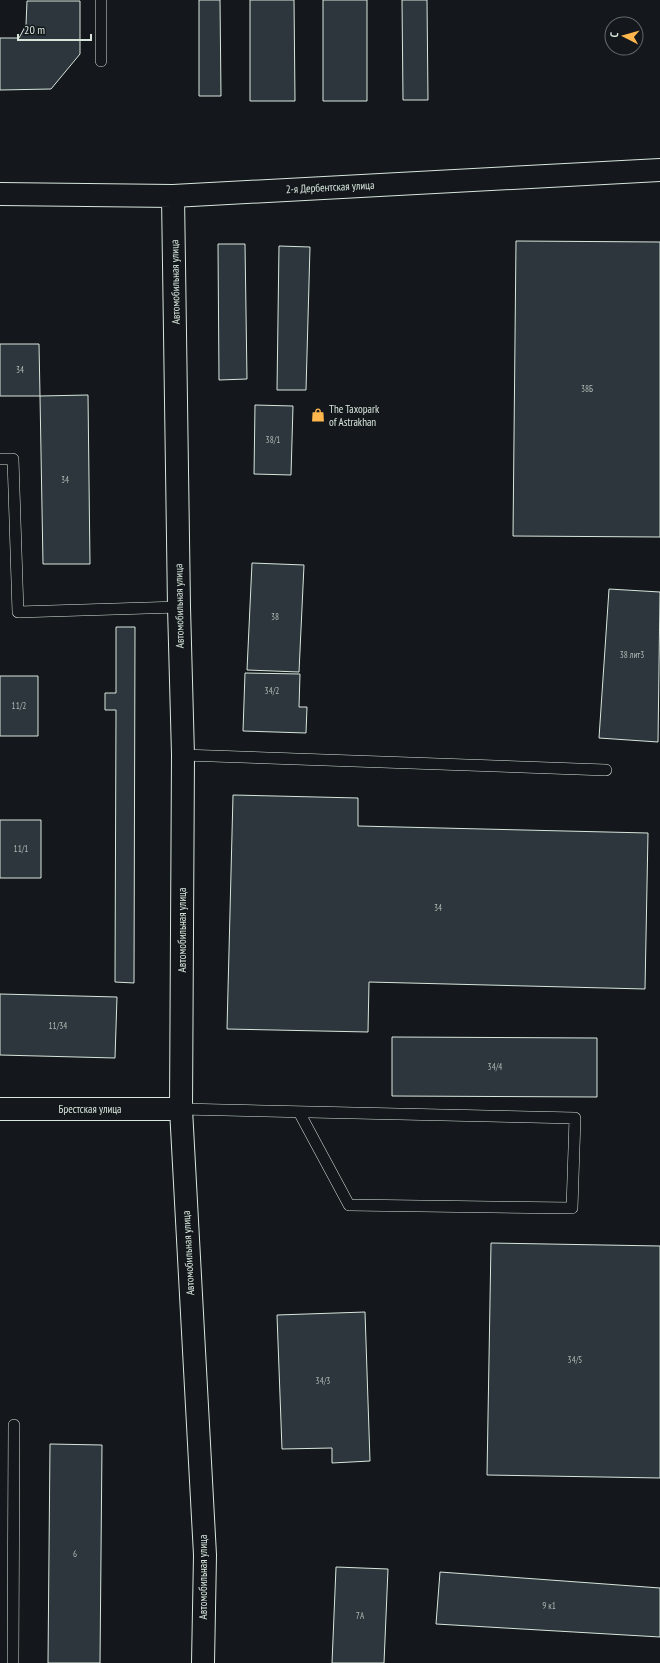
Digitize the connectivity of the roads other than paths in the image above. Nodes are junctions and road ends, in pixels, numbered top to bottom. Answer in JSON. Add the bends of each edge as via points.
{"nodes":[{"id":1,"x":101,"y":0,"type":"edge"},
{"id":2,"x":101,"y":62,"type":"dead end"},
{"id":3,"x":660,"y":170,"type":"edge"},
{"id":4,"x":0,"y":194,"type":"edge"},
{"id":5,"x":173,"y":196,"type":"junction"},
{"id":6,"x":0,"y":459,"type":"edge"},
{"id":7,"x":179,"y":607,"type":"junction"},
{"id":8,"x":183,"y":755,"type":"junction"},
{"id":9,"x":606,"y":770,"type":"dead end"},
{"id":10,"x":0,"y":1109,"type":"edge"},
{"id":11,"x":181,"y":1109,"type":"junction"},
{"id":12,"x":299,"y":1112,"type":"junction"},
{"id":13,"x":14,"y":1424,"type":"dead end"},
{"id":14,"x":13,"y":1663,"type":"edge"},
{"id":15,"x":202,"y":1663,"type":"edge"}],
"edges":[{"from":1,"to":2,"type":"lane"},
{"from":3,"to":5,"type":"street","name":"2-я Дербентская улица"},
{"from":4,"to":5,"type":"street","name":"2-я Дербентская улица"},
{"from":5,"to":7,"type":"street","name":"Автомобильная улица"},
{"from":6,"to":7,"type":"lane","via":[[13,459],[18,612]]},
{"from":7,"to":8,"type":"street","name":"Автомобильная улица"},
{"from":8,"to":9,"type":"lane"},
{"from":8,"to":11,"type":"street","name":"Автомобильная улица"},
{"from":10,"to":11,"type":"street","name":"Брестская улица"},
{"from":11,"to":12,"type":"lane"},
{"from":11,"to":15,"type":"street","name":"Автомобильная улица","via":[[205,1555]]},
{"from":12,"to":12,"type":"lane","via":[[349,1205],[572,1208],[575,1118]]},
{"from":13,"to":14,"type":"lane"}]}
